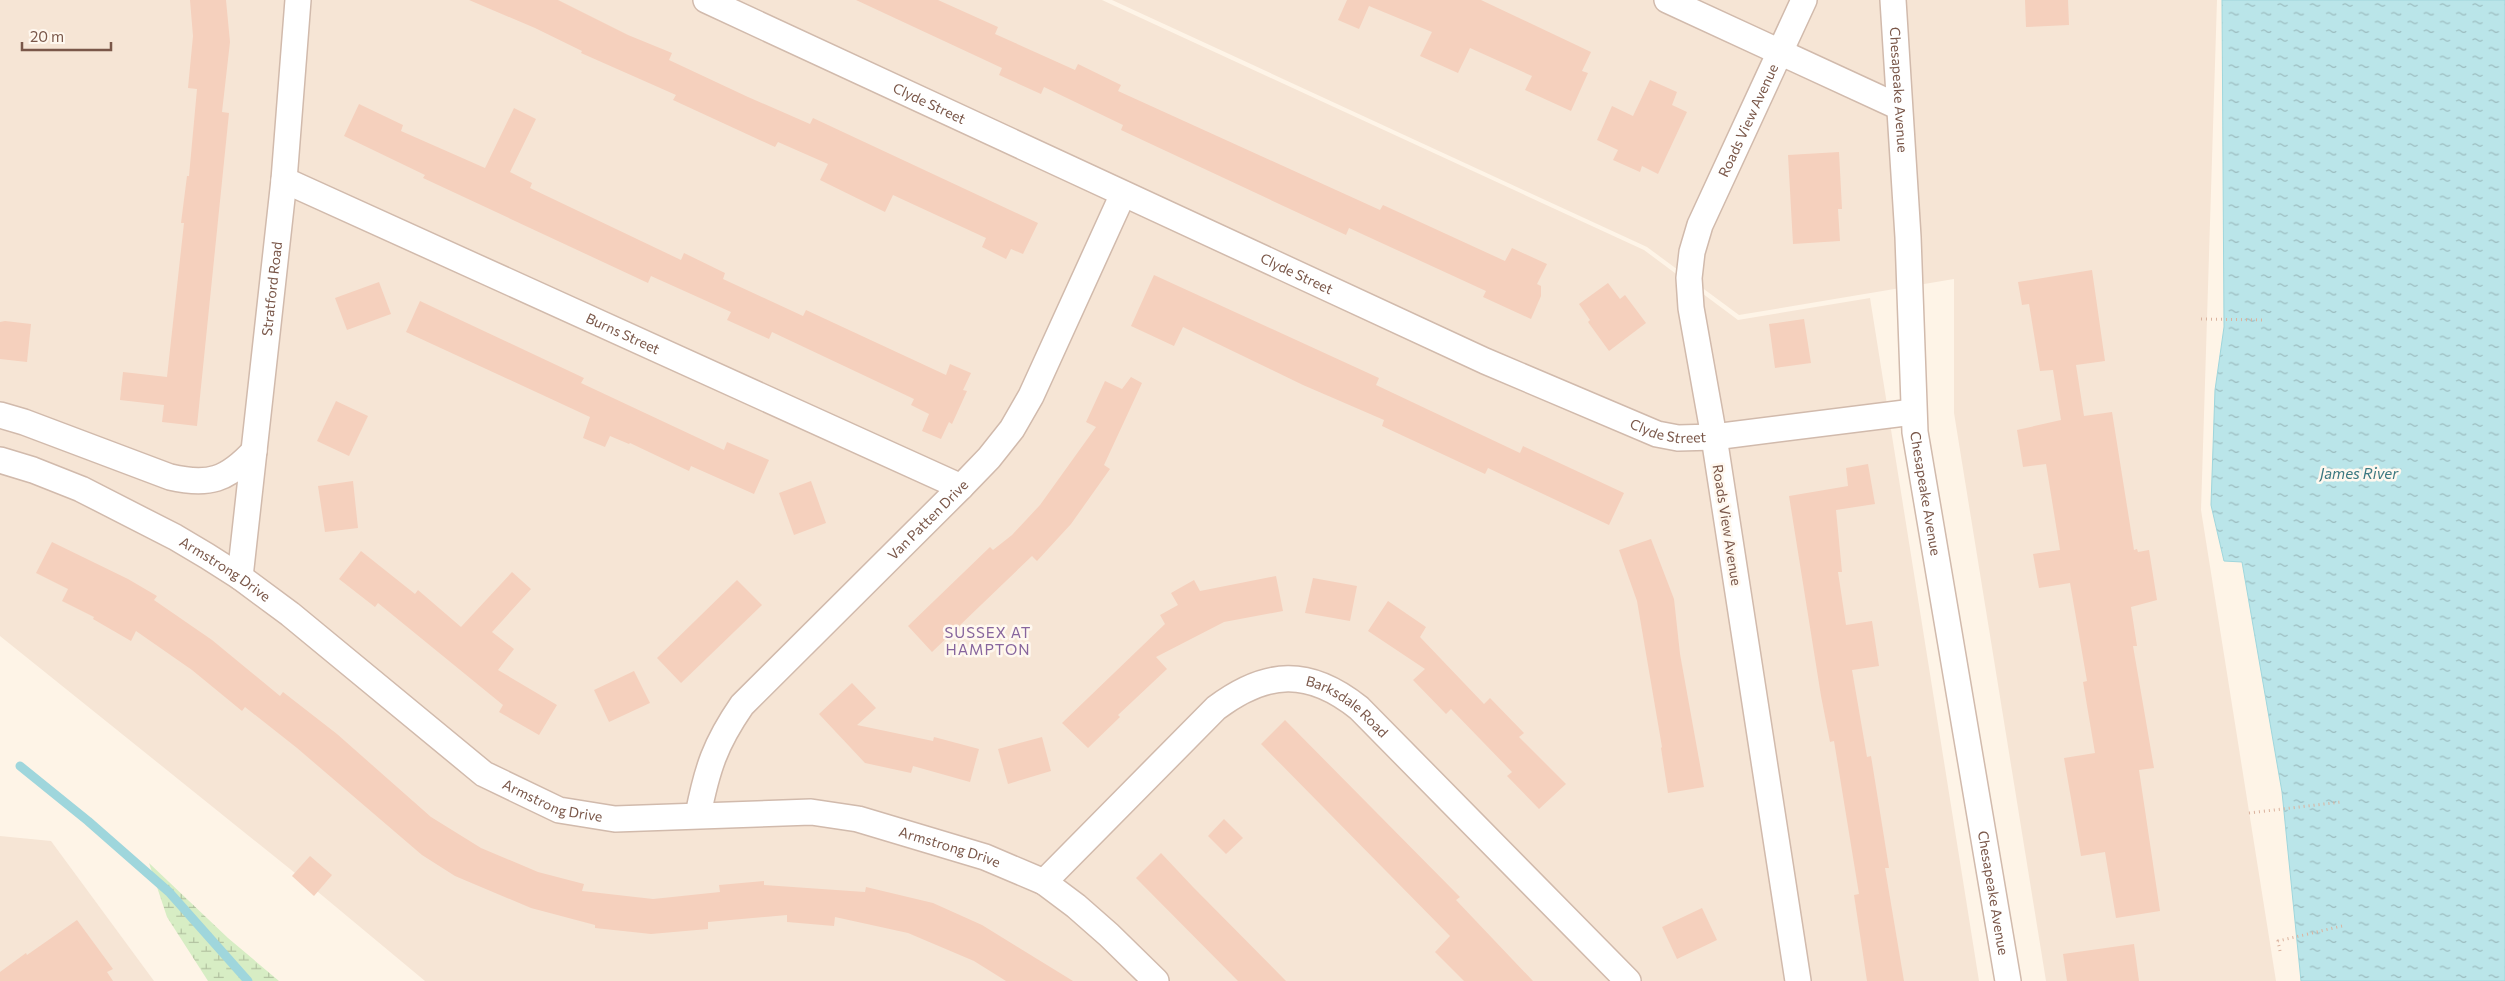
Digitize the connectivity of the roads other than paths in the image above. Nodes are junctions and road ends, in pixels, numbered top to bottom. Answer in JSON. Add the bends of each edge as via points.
{"nodes":[{"id":1,"x":298,"y":0,"type":"edge"},
{"id":2,"x":706,"y":0,"type":"edge"},
{"id":3,"x":1667,"y":0,"type":"edge"},
{"id":4,"x":1804,"y":0,"type":"edge"},
{"id":5,"x":1893,"y":0,"type":"edge"},
{"id":6,"x":1780,"y":52,"type":"junction"},
{"id":7,"x":1899,"y":107,"type":"junction"},
{"id":8,"x":284,"y":180,"type":"junction"},
{"id":9,"x":1123,"y":194,"type":"junction"},
{"id":10,"x":1913,"y":412,"type":"junction"},
{"id":11,"x":0,"y":415,"type":"edge"},
{"id":12,"x":1714,"y":437,"type":"junction"},
{"id":13,"x":254,"y":451,"type":"junction"},
{"id":14,"x":0,"y":460,"type":"edge"},
{"id":15,"x":961,"y":487,"type":"junction"},
{"id":16,"x":240,"y":576,"type":"junction"},
{"id":17,"x":698,"y":816,"type":"junction"},
{"id":18,"x":1044,"y":882,"type":"junction"},
{"id":19,"x":1156,"y":981,"type":"edge"},
{"id":20,"x":1628,"y":981,"type":"edge"},
{"id":21,"x":1798,"y":981,"type":"edge"},
{"id":22,"x":2008,"y":981,"type":"edge"}],
"edges":[{"from":1,"to":8,"type":"street","name":"Stratford Road"},
{"from":2,"to":9,"type":"street","name":"Clyde Street"},
{"from":3,"to":6,"type":"street"},
{"from":4,"to":6,"type":"street","name":"Roads View Avenue"},
{"from":5,"to":7,"type":"street","name":"Chesapeake Avenue"},
{"from":6,"to":7,"type":"street"},
{"from":6,"to":12,"type":"street","name":"Roads View Avenue","via":[[1700,225],[1692,252],[1689,278],[1691,308]]},
{"from":7,"to":10,"type":"street","name":"Chesapeake Avenue","via":[[1908,237]]},
{"from":8,"to":13,"type":"street","name":"Stratford Road"},
{"from":8,"to":15,"type":"street","name":"Burns Street"},
{"from":9,"to":12,"type":"street","name":"Clyde Street","via":[[1485,362],[1641,428],[1678,438]]},
{"from":9,"to":15,"type":"street","name":"Van Patten Drive","via":[[1031,396],[1012,430]]},
{"from":10,"to":12,"type":"street","name":"Clyde Street"},
{"from":10,"to":22,"type":"street","name":"Chesapeake Avenue"},
{"from":11,"to":13,"type":"street","via":[[190,482],[220,478],[243,463]]},
{"from":12,"to":21,"type":"street","name":"Roads View Avenue"},
{"from":13,"to":16,"type":"street","name":"Stratford Road"},
{"from":14,"to":16,"type":"street","name":"Armstrong Drive","via":[[89,493],[175,536]]},
{"from":15,"to":17,"type":"street","name":"Van Patten Drive","via":[[742,705],[715,749],[706,774]]},
{"from":16,"to":17,"type":"street","name":"Armstrong Drive","via":[[484,774],[559,810],[615,819]]},
{"from":17,"to":18,"type":"street","name":"Armstrong Drive","via":[[811,812],[858,819],[985,857]]},
{"from":18,"to":19,"type":"street","name":"Armstrong Drive","via":[[1103,929]]},
{"from":18,"to":20,"type":"street","name":"Barksdale Road","via":[[1216,708],[1236,693],[1262,682],[1305,679],[1325,685],[1359,708]]}]}
